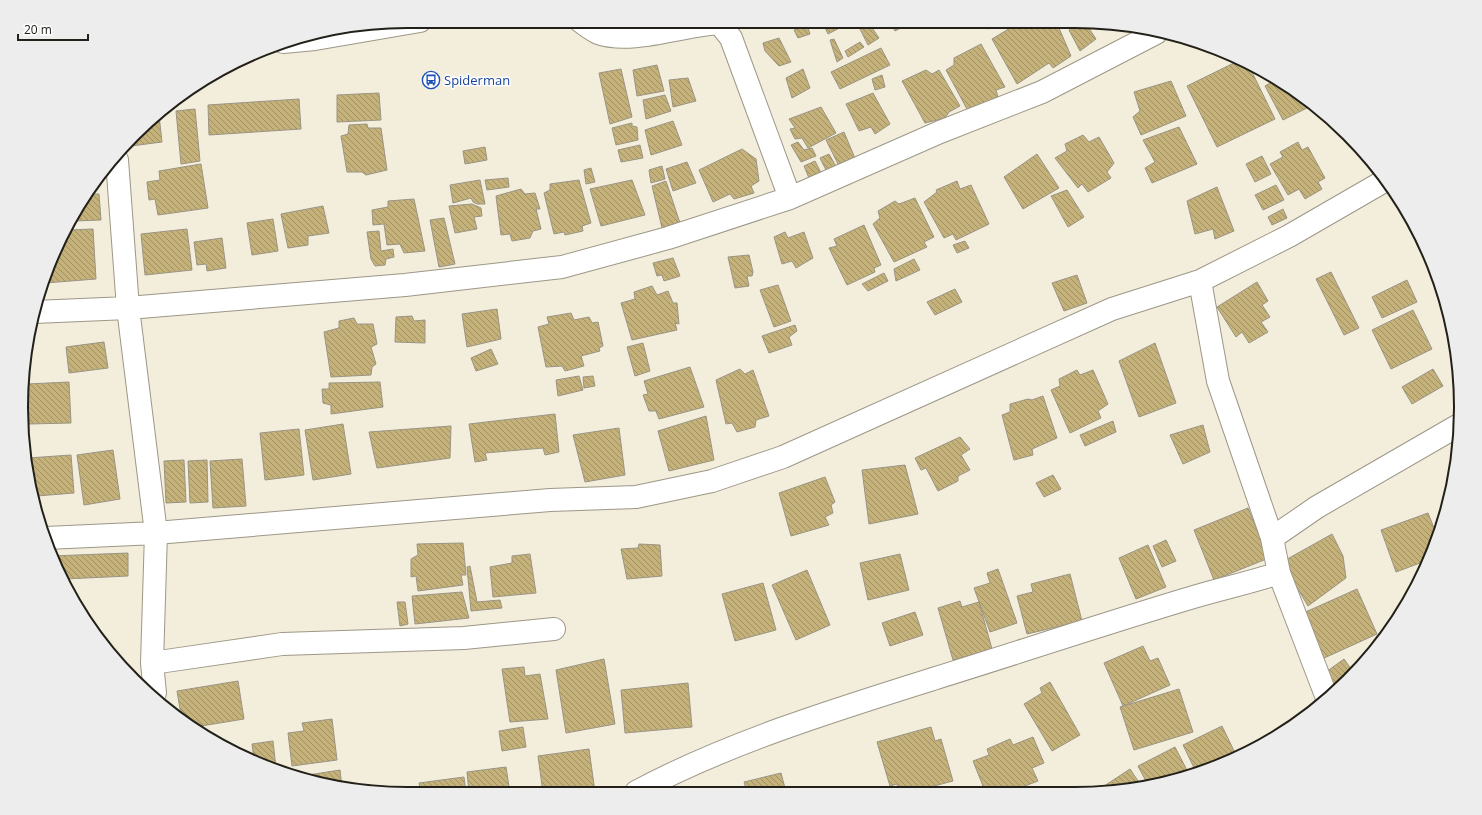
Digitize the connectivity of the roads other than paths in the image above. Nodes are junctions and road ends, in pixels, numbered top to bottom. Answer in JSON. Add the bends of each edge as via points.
{"nodes":[{"id":1,"x":590,"y":28,"type":"edge"},
{"id":2,"x":679,"y":28,"type":"edge"},
{"id":3,"x":723,"y":28,"type":"edge"},
{"id":4,"x":359,"y":31,"type":"edge"},
{"id":5,"x":331,"y":36,"type":"edge"},
{"id":6,"x":1151,"y":36,"type":"edge"},
{"id":7,"x":117,"y":163,"type":"edge"},
{"id":8,"x":1381,"y":183,"type":"edge"},
{"id":9,"x":790,"y":198,"type":"junction"},
{"id":10,"x":1200,"y":281,"type":"junction"},
{"id":11,"x":128,"y":308,"type":"junction"},
{"id":12,"x":40,"y":312,"type":"edge"},
{"id":13,"x":1453,"y":428,"type":"edge"},
{"id":14,"x":156,"y":533,"type":"junction"},
{"id":15,"x":51,"y":538,"type":"edge"},
{"id":16,"x":1272,"y":538,"type":"junction"},
{"id":17,"x":1279,"y":573,"type":"junction"},
{"id":18,"x":554,"y":629,"type":"dead end"},
{"id":19,"x":150,"y":679,"type":"edge"},
{"id":20,"x":1325,"y":693,"type":"edge"},
{"id":21,"x":646,"y":787,"type":"edge"}],
"edges":[{"from":1,"to":2,"type":"street","via":[[598,33],[625,38]]},
{"from":3,"to":9,"type":"street","via":[[731,38]]},
{"from":4,"to":5,"type":"street"},
{"from":6,"to":9,"type":"street","via":[[1042,92],[940,132]]},
{"from":7,"to":11,"type":"street"},
{"from":8,"to":10,"type":"street","via":[[1290,236]]},
{"from":9,"to":11,"type":"street","via":[[668,238],[562,266],[405,286]]},
{"from":10,"to":14,"type":"street","via":[[1112,309],[784,456],[712,481],[636,497],[550,500]]},
{"from":10,"to":16,"type":"street","via":[[1218,381]]},
{"from":11,"to":12,"type":"street"},
{"from":11,"to":14,"type":"street"},
{"from":13,"to":16,"type":"street","via":[[1317,506]]},
{"from":14,"to":15,"type":"street"},
{"from":14,"to":19,"type":"street"},
{"from":16,"to":17,"type":"street"},
{"from":17,"to":20,"type":"street"},
{"from":17,"to":21,"type":"street","via":[[878,696],[785,728]]},
{"from":18,"to":19,"type":"street","via":[[464,638],[282,644]]}]}
